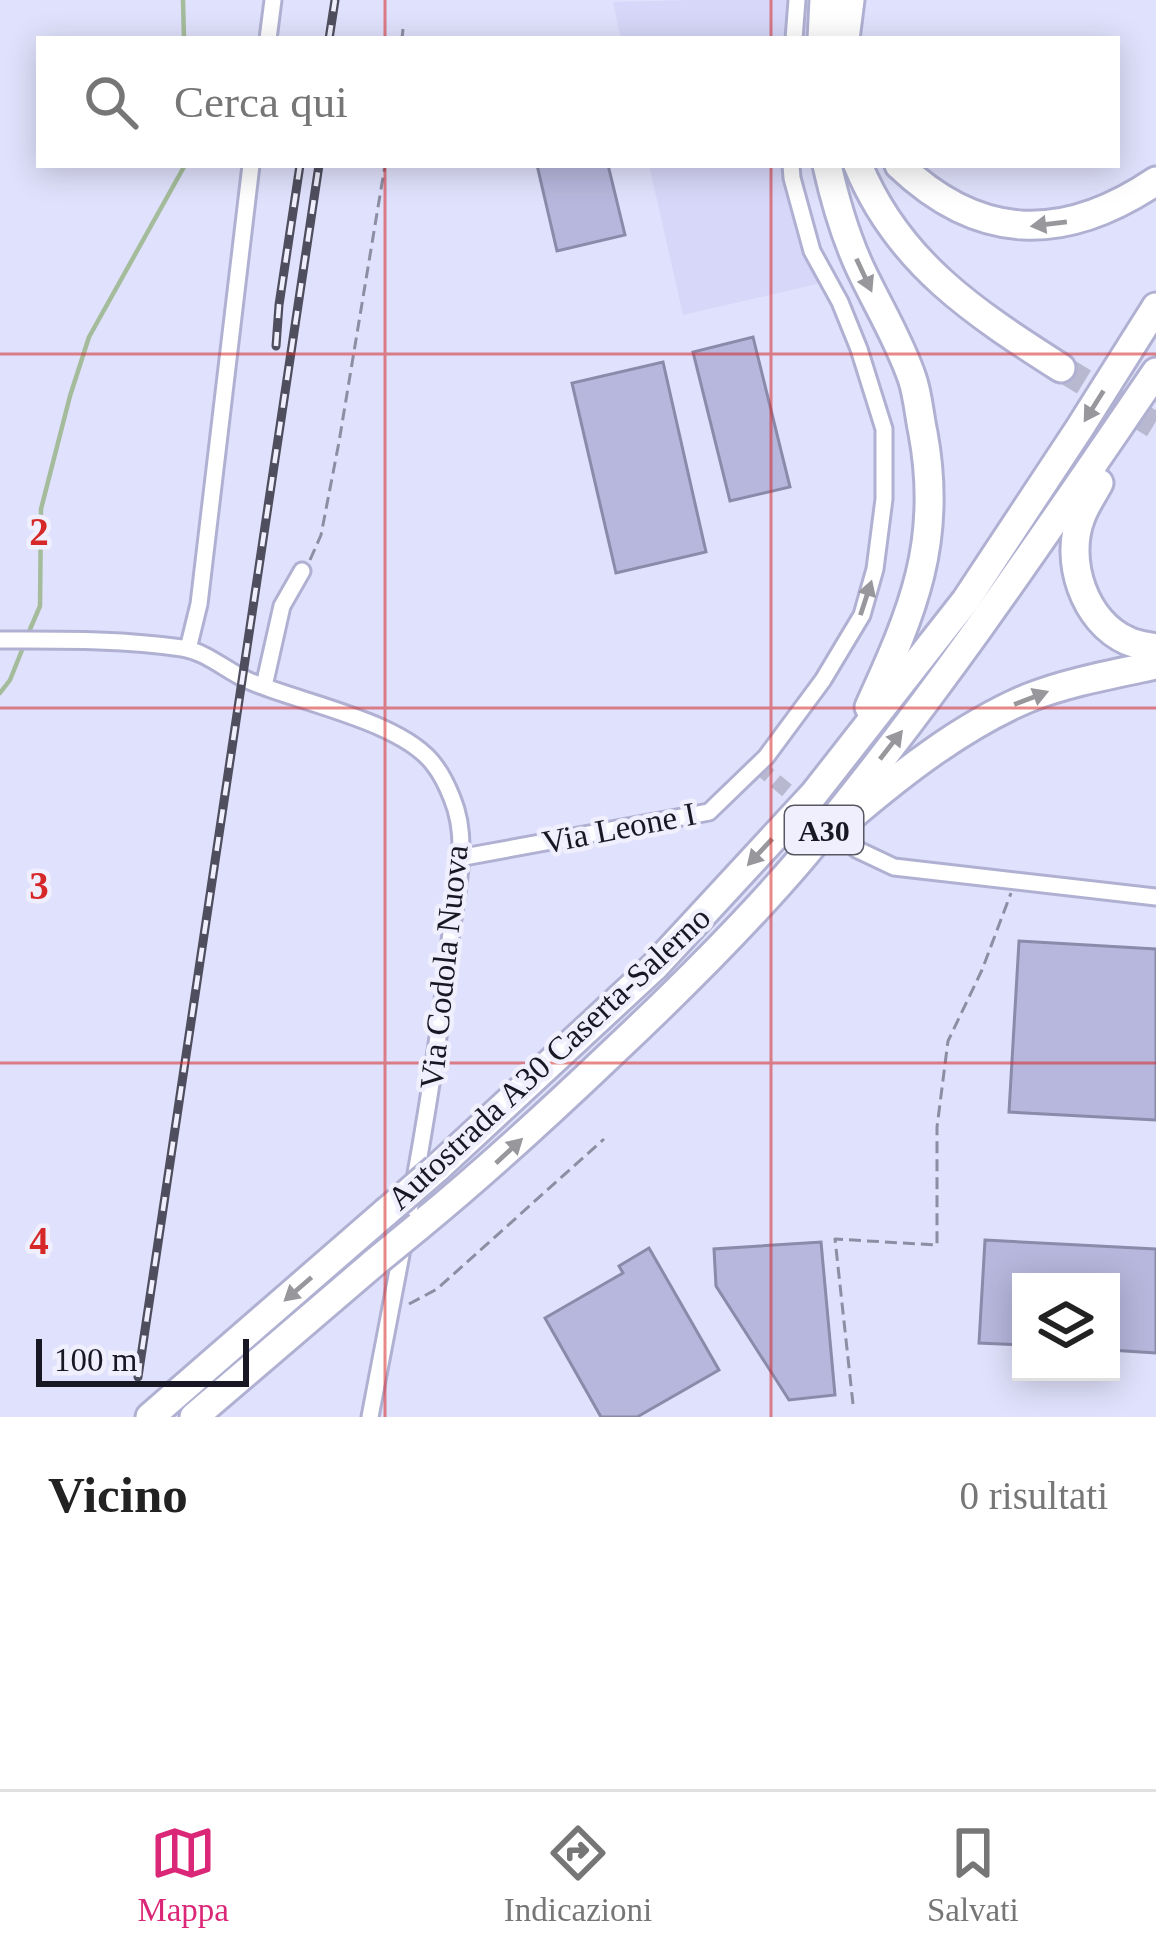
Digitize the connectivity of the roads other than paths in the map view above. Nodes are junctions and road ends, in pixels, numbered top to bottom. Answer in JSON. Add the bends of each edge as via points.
{"nodes":[{"id":1,"x":273,"y":0,"type":"edge"},
{"id":2,"x":796,"y":0,"type":"edge"},
{"id":3,"x":268,"y":36,"type":"edge"},
{"id":4,"x":794,"y":36,"type":"edge"},
{"id":5,"x":251,"y":168,"type":"edge"},
{"id":6,"x":791,"y":168,"type":"edge"},
{"id":7,"x":828,"y":168,"type":"edge"},
{"id":8,"x":860,"y":168,"type":"edge"},
{"id":9,"x":902,"y":168,"type":"edge"},
{"id":10,"x":1156,"y":181,"type":"edge"},
{"id":11,"x":1156,"y":307,"type":"edge"},
{"id":12,"x":1061,"y":368,"type":"tunnel mouth"},
{"id":13,"x":1156,"y":373,"type":"edge"},
{"id":14,"x":302,"y":571,"type":"road end"},
{"id":15,"x":0,"y":640,"type":"edge"},
{"id":16,"x":1156,"y":648,"type":"edge"},
{"id":17,"x":188,"y":649,"type":"junction"},
{"id":18,"x":1156,"y":665,"type":"edge"},
{"id":19,"x":264,"y":686,"type":"junction"},
{"id":20,"x":814,"y":794,"type":"junction"},
{"id":21,"x":856,"y":849,"type":"tunnel mouth"},
{"id":22,"x":464,"y":857,"type":"junction"},
{"id":23,"x":799,"y":861,"type":"junction"},
{"id":24,"x":1156,"y":897,"type":"edge"},
{"id":25,"x":150,"y":1417,"type":"edge"},
{"id":26,"x":194,"y":1417,"type":"edge"},
{"id":27,"x":370,"y":1417,"type":"edge"}],
"edges":[{"from":1,"to":3,"type":"street"},
{"from":2,"to":4,"type":"street"},
{"from":5,"to":17,"type":"street"},
{"from":22,"to":6,"type":"street","name":"Via Leone I","one_way":true,"via":[[709,812],[758,766],[862,615],[884,499],[884,429],[840,302],[812,251]]},
{"from":7,"to":20,"type":"highway","one_way":true,"via":[[852,249],[913,382],[931,514],[901,636]]},
{"from":8,"to":12,"type":"highway","via":[[880,209],[945,287]]},
{"from":10,"to":9,"type":"highway","one_way":true,"via":[[1067,222],[1028,226],[966,214]]},
{"from":11,"to":20,"type":"highway","name":"Autostrada A30 Caserta-Salerno","number":"A30","one_way":true,"via":[[966,600]]},
{"from":13,"to":16,"type":"highway","via":[[1080,519],[1075,559],[1103,623]]},
{"from":23,"to":13,"type":"highway","name":"Autostrada A30 Caserta-Salerno","number":"A30","one_way":true,"via":[[994,609]]},
{"from":14,"to":19,"type":"street","via":[[282,606]]},
{"from":15,"to":17,"type":"street","name":"Via Codola Nuova"},
{"from":17,"to":19,"type":"street","name":"Via Codola Nuova"},
{"from":23,"to":18,"type":"highway","one_way":true,"via":[[988,716],[1033,696]]},
{"from":19,"to":22,"type":"street","name":"Via Codola Nuova","via":[[384,730],[424,754],[454,802]]},
{"from":20,"to":25,"type":"highway","name":"Autostrada A30 Caserta-Salerno","number":"A30","one_way":true,"bridge":true,"via":[[655,966]]},
{"from":21,"to":24,"type":"street","via":[[894,867]]},
{"from":22,"to":27,"type":"street","name":"Via Codola Nuova","via":[[430,1099]]},
{"from":26,"to":23,"type":"highway","name":"Autostrada A30 Caserta-Salerno","number":"A30","one_way":true,"bridge":true,"via":[[499,1161],[686,983]]}]}
